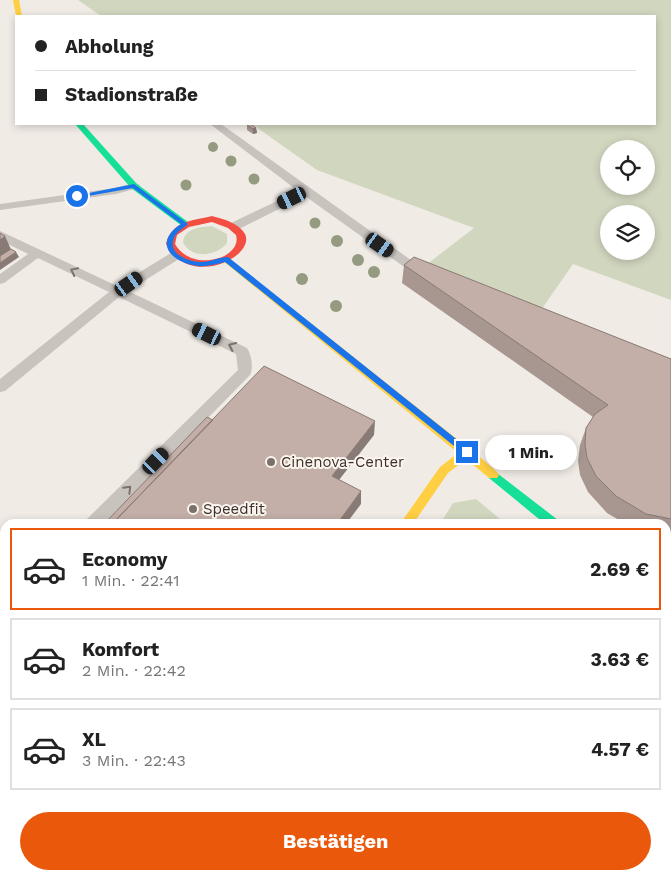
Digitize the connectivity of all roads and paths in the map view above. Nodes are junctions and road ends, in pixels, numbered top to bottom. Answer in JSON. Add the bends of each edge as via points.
{"nodes":[{"id":1,"x":16,"y":0,"type":"edge"},
{"id":2,"x":19,"y":15,"type":"edge"},
{"id":3,"x":80,"y":125,"type":"edge"},
{"id":4,"x":216,"y":125,"type":"edge"},
{"id":5,"x":134,"y":186,"type":"junction"},
{"id":6,"x":305,"y":192,"type":"junction"},
{"id":7,"x":0,"y":207,"type":"edge"},
{"id":8,"x":185,"y":224,"type":"junction"},
{"id":9,"x":235,"y":226,"type":"junction"},
{"id":10,"x":0,"y":235,"type":"edge"},
{"id":11,"x":37,"y":253,"type":"junction"},
{"id":12,"x":175,"y":256,"type":"junction"},
{"id":13,"x":226,"y":259,"type":"junction"},
{"id":14,"x":418,"y":271,"type":"edge"},
{"id":15,"x":0,"y":280,"type":"edge"},
{"id":16,"x":118,"y":292,"type":"junction"},
{"id":17,"x":0,"y":387,"type":"edge"},
{"id":18,"x":467,"y":452,"type":"junction"},
{"id":19,"x":98,"y":519,"type":"edge"},
{"id":20,"x":410,"y":519,"type":"edge"},
{"id":21,"x":548,"y":519,"type":"edge"}],
"edges":[{"from":1,"to":2,"type":"street"},
{"from":3,"to":5,"type":"street"},
{"from":4,"to":6,"type":"lane"},
{"from":5,"to":7,"type":"lane"},
{"from":5,"to":8,"type":"street"},
{"from":6,"to":9,"type":"lane"},
{"from":6,"to":14,"type":"lane"},
{"from":8,"to":9,"type":"street","via":[[212,219]]},
{"from":8,"to":12,"type":"street","via":[[170,238]]},
{"from":9,"to":13,"type":"street","via":[[241,234],[241,243],[236,252]]},
{"from":10,"to":11,"type":"lane"},
{"from":11,"to":15,"type":"lane"},
{"from":16,"to":11,"type":"lane","one_way":true},
{"from":12,"to":13,"type":"street","via":[[200,264]]},
{"from":12,"to":16,"type":"lane","via":[[151,268]]},
{"from":13,"to":18,"type":"street"},
{"from":16,"to":17,"type":"lane"},
{"from":19,"to":16,"type":"lane","one_way":true,"via":[[245,371],[242,351]]},
{"from":18,"to":20,"type":"street","via":[[444,470]]},
{"from":18,"to":21,"type":"street"}]}
